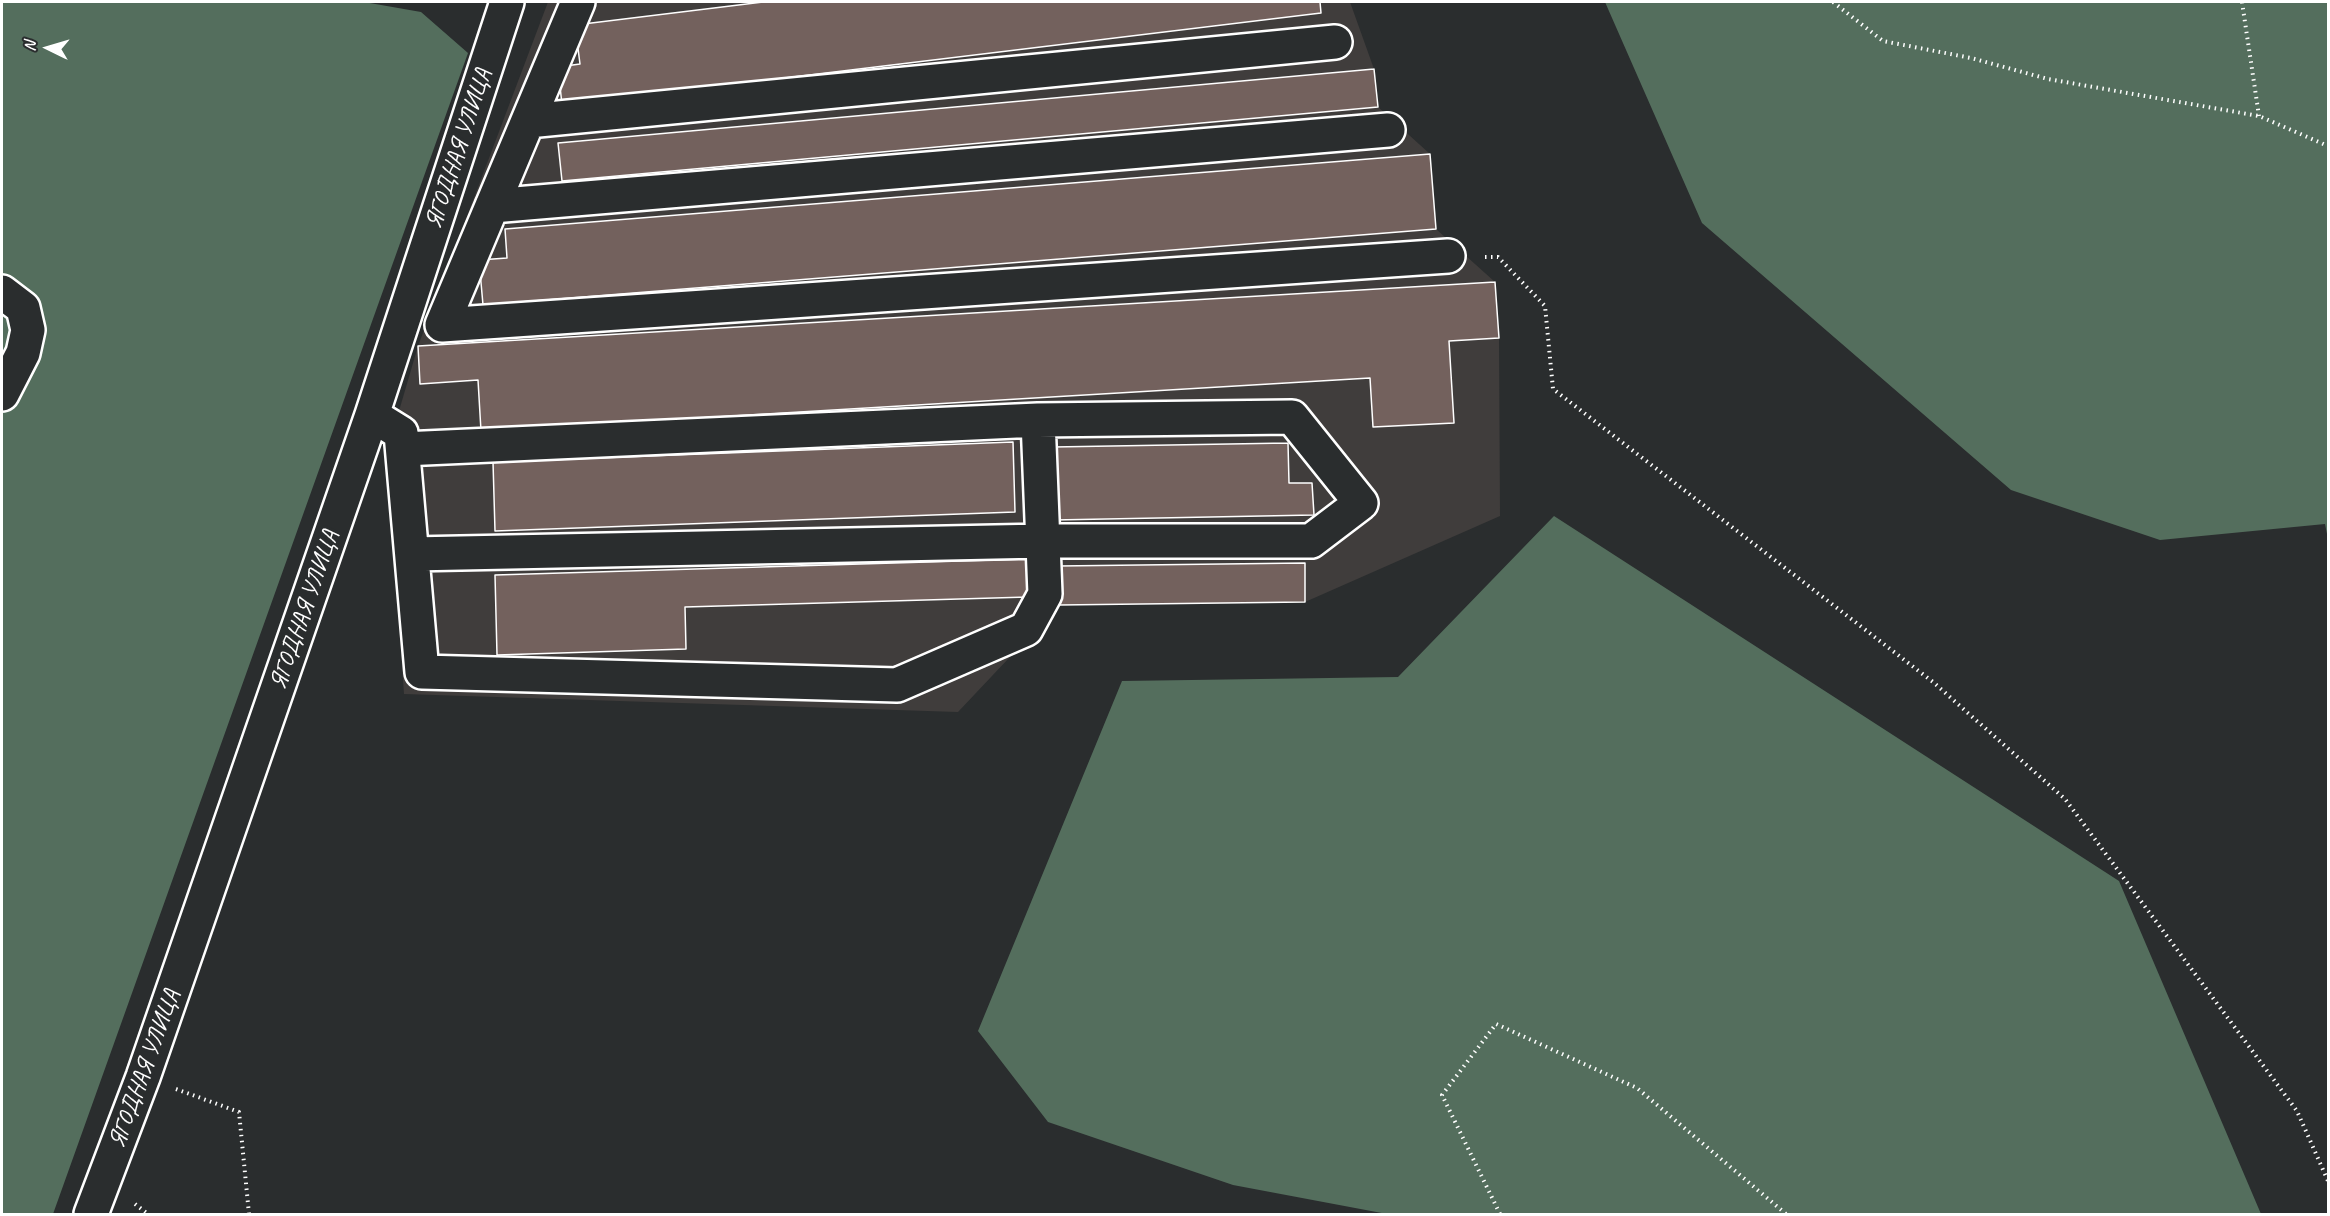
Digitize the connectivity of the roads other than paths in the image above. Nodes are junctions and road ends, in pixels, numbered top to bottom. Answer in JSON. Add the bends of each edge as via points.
{"nodes":[{"id":1,"x":507,"y":2,"type":"edge"},
{"id":2,"x":578,"y":2,"type":"edge"},
{"id":3,"x":1335,"y":42,"type":"dead end"},
{"id":4,"x":528,"y":121,"type":"junction"},
{"id":5,"x":1388,"y":130,"type":"dead end"},
{"id":6,"x":492,"y":206,"type":"junction"},
{"id":7,"x":1448,"y":256,"type":"road end"},
{"id":8,"x":2,"y":292,"type":"edge"},
{"id":9,"x":2,"y":394,"type":"edge"},
{"id":10,"x":372,"y":416,"type":"junction"},
{"id":11,"x":1038,"y":420,"type":"junction"},
{"id":12,"x":403,"y":449,"type":"junction"},
{"id":13,"x":1043,"y":541,"type":"junction"},
{"id":14,"x":412,"y":554,"type":"junction"},
{"id":15,"x":91,"y":1215,"type":"edge"}],
"edges":[{"from":1,"to":10,"type":"street","name":"ЯГОДНАЯ УЛИЦА"},
{"from":2,"to":4,"type":"street"},
{"from":3,"to":4,"type":"street"},
{"from":4,"to":6,"type":"street"},
{"from":5,"to":6,"type":"street"},
{"from":6,"to":7,"type":"street","via":[[442,325]]},
{"from":8,"to":9,"type":"street","via":[[23,308],[28,330],[23,353]]},
{"from":10,"to":12,"type":"street","via":[[402,433]]},
{"from":10,"to":15,"type":"street","name":"ЯГОДНАЯ УЛИЦА","via":[[143,1077]]},
{"from":11,"to":12,"type":"street"},
{"from":11,"to":13,"type":"street"},
{"from":11,"to":13,"type":"street","via":[[1292,417],[1361,503],[1311,541]]},
{"from":12,"to":14,"type":"street"},
{"from":13,"to":14,"type":"street"},
{"from":13,"to":14,"type":"street","via":[[1045,594],[1026,629],[897,685],[422,672]]}]}
